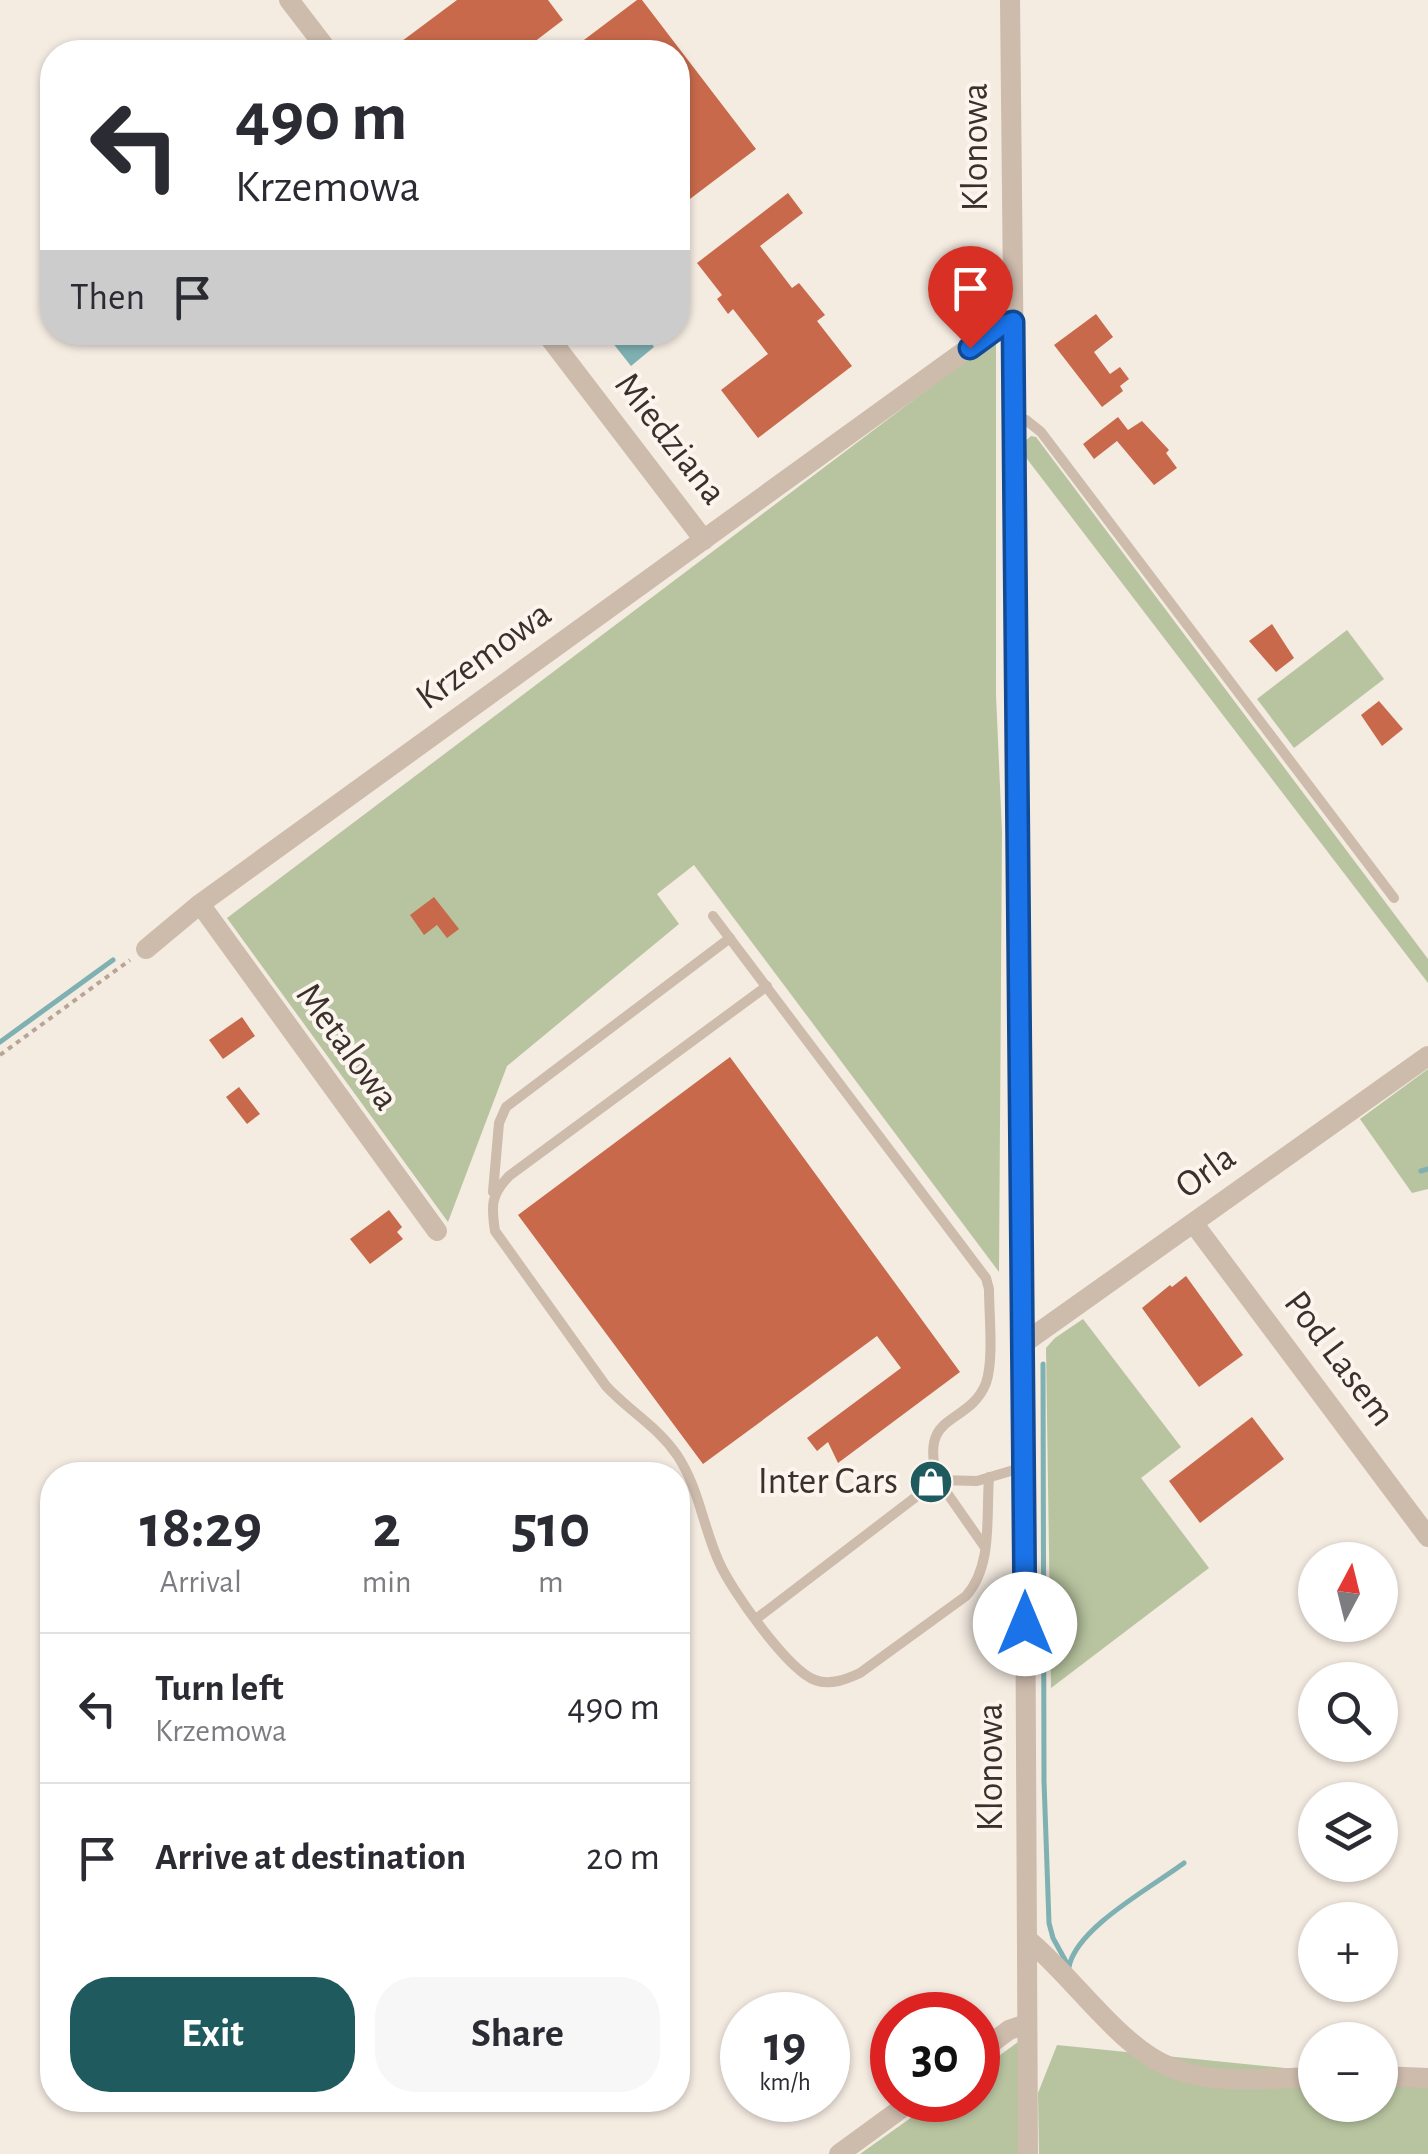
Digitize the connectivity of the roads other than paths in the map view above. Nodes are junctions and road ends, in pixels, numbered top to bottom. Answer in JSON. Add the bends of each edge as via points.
{"nodes":[{"id":1,"x":288,"y":0,"type":"edge"},
{"id":2,"x":1010,"y":0,"type":"edge"},
{"id":3,"x":320,"y":40,"type":"edge"},
{"id":4,"x":1013,"y":322,"type":"junction"},
{"id":5,"x":554,"y":345,"type":"edge"},
{"id":6,"x":1013,"y":420,"type":"junction"},
{"id":7,"x":704,"y":540,"type":"junction"},
{"id":8,"x":1394,"y":898,"type":"dead end"},
{"id":9,"x":200,"y":904,"type":"junction"},
{"id":10,"x":713,"y":916,"type":"dead end"},
{"id":11,"x":730,"y":938,"type":"junction"},
{"id":12,"x":146,"y":949,"type":"road end"},
{"id":13,"x":767,"y":986,"type":"junction"},
{"id":14,"x":1428,"y":1056,"type":"edge"},
{"id":15,"x":494,"y":1192,"type":"junction"},
{"id":16,"x":1194,"y":1224,"type":"junction"},
{"id":17,"x":438,"y":1231,"type":"dead end"},
{"id":18,"x":1024,"y":1343,"type":"junction"},
{"id":19,"x":680,"y":1462,"type":"edge"},
{"id":20,"x":1024,"y":1467,"type":"junction"},
{"id":21,"x":989,"y":1478,"type":"junction"},
{"id":22,"x":938,"y":1480,"type":"junction"},
{"id":23,"x":690,"y":1483,"type":"edge"},
{"id":24,"x":1428,"y":1537,"type":"edge"},
{"id":25,"x":984,"y":1546,"type":"junction"},
{"id":26,"x":756,"y":1620,"type":"junction"},
{"id":27,"x":1026,"y":1939,"type":"junction"},
{"id":28,"x":1026,"y":2024,"type":"junction"},
{"id":29,"x":1000,"y":2037,"type":"edge"},
{"id":30,"x":1298,"y":2077,"type":"edge"},
{"id":31,"x":1398,"y":2077,"type":"edge"},
{"id":32,"x":1428,"y":2078,"type":"edge"},
{"id":33,"x":883,"y":2122,"type":"edge"},
{"id":34,"x":839,"y":2154,"type":"edge"},
{"id":35,"x":1028,"y":2154,"type":"edge"}],
"edges":[{"from":1,"to":3,"type":"street"},
{"from":2,"to":4,"type":"street","name":"Klonowa"},
{"from":4,"to":6,"type":"street","name":"Klonowa"},
{"from":4,"to":7,"type":"street","name":"Krzemowa"},
{"from":5,"to":7,"type":"street","name":"Miedziana"},
{"from":6,"to":8,"type":"lane","via":[[1026,420],[1041,432]]},
{"from":6,"to":18,"type":"street","name":"Klonowa"},
{"from":7,"to":9,"type":"street","name":"Krzemowa"},
{"from":9,"to":12,"type":"street","name":"Krzemowa"},
{"from":9,"to":17,"type":"street","name":"Metalowa"},
{"from":10,"to":11,"type":"lane"},
{"from":11,"to":13,"type":"lane"},
{"from":11,"to":15,"type":"lane","via":[[506,1107]]},
{"from":13,"to":15,"type":"lane"},
{"from":13,"to":22,"type":"lane","via":[[986,1278],[987,1381],[939,1430],[933,1456]]},
{"from":14,"to":16,"type":"street","name":"Orla"},
{"from":15,"to":19,"type":"lane","via":[[495,1231],[606,1386],[652,1424]]},
{"from":16,"to":18,"type":"street","name":"Orla"},
{"from":16,"to":24,"type":"street","name":"Pod Lasem"},
{"from":18,"to":20,"type":"street","name":"Klonowa"},
{"from":20,"to":21,"type":"lane"},
{"from":20,"to":27,"type":"street","name":"Klonowa"},
{"from":21,"to":22,"type":"lane"},
{"from":21,"to":25,"type":"lane"},
{"from":22,"to":25,"type":"lane"},
{"from":22,"to":26,"type":"lane"},
{"from":23,"to":26,"type":"lane","via":[[720,1566]]},
{"from":25,"to":26,"type":"lane","via":[[979,1582],[966,1596],[842,1681],[818,1682],[796,1668]]},
{"from":27,"to":28,"type":"street","name":"Klonowa"},
{"from":27,"to":30,"type":"street","via":[[1167,2066],[1226,2079]]},
{"from":28,"to":29,"type":"street"},
{"from":28,"to":35,"type":"street","name":"Klonowa"},
{"from":31,"to":32,"type":"street"},
{"from":33,"to":34,"type":"street"}]}
